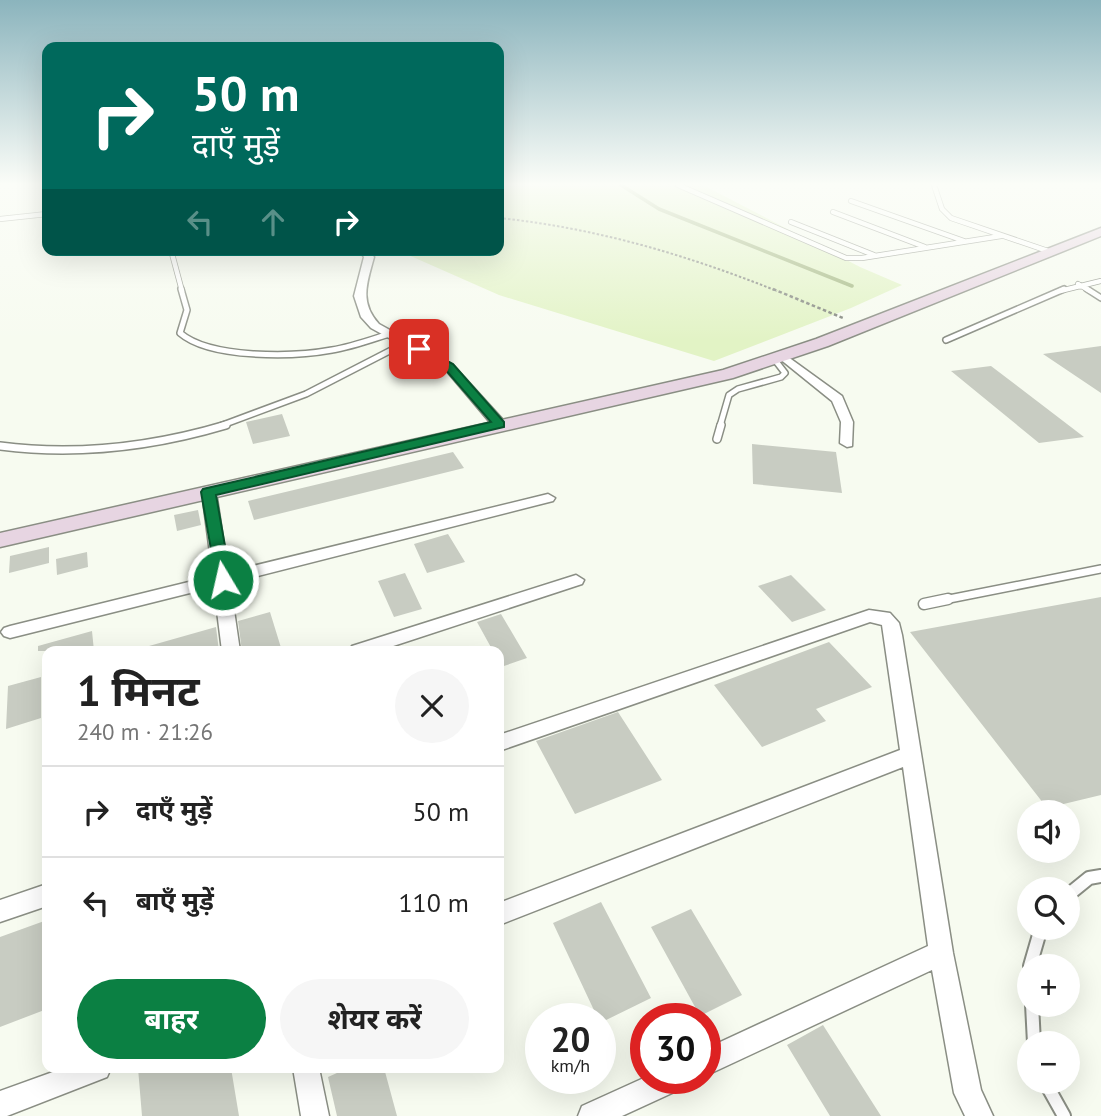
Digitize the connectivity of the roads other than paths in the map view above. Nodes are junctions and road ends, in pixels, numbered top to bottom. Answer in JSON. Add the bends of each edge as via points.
{"nodes":[{"id":1,"x":796,"y":237,"type":"edge"},
{"id":2,"x":829,"y":237,"type":"edge"},
{"id":3,"x":899,"y":237,"type":"edge"},
{"id":4,"x":953,"y":237,"type":"edge"},
{"id":5,"x":995,"y":237,"type":"edge"},
{"id":6,"x":1004,"y":237,"type":"edge"},
{"id":7,"x":1087,"y":237,"type":"edge"},
{"id":8,"x":967,"y":242,"type":"junction"},
{"id":9,"x":928,"y":248,"type":"junction"},
{"id":10,"x":1048,"y":251,"type":"junction"},
{"id":11,"x":173,"y":256,"type":"edge"},
{"id":12,"x":368,"y":256,"type":"edge"},
{"id":13,"x":877,"y":256,"type":"junction"},
{"id":14,"x":1101,"y":281,"type":"edge"},
{"id":15,"x":1078,"y":284,"type":"junction"},
{"id":16,"x":1101,"y":298,"type":"edge"},
{"id":17,"x":389,"y":334,"type":"junction"},
{"id":18,"x":946,"y":340,"type":"dead end"},
{"id":19,"x":405,"y":343,"type":"junction"},
{"id":20,"x":780,"y":359,"type":"junction"},
{"id":21,"x":499,"y":424,"type":"junction"},
{"id":22,"x":717,"y":439,"type":"dead end"},
{"id":23,"x":847,"y":443,"type":"dead end"},
{"id":24,"x":0,"y":446,"type":"edge"},
{"id":25,"x":209,"y":492,"type":"junction"},
{"id":26,"x":548,"y":498,"type":"dead end"},
{"id":27,"x":0,"y":540,"type":"edge"},
{"id":28,"x":1101,"y":569,"type":"edge"},
{"id":29,"x":223,"y":580,"type":"junction"},
{"id":30,"x":576,"y":580,"type":"dead end"},
{"id":31,"x":924,"y":604,"type":"dead end"},
{"id":32,"x":10,"y":632,"type":"dead end"},
{"id":33,"x":230,"y":646,"type":"edge"},
{"id":34,"x":373,"y":646,"type":"edge"},
{"id":35,"x":504,"y":741,"type":"edge"},
{"id":36,"x":910,"y":755,"type":"junction"},
{"id":37,"x":1101,"y":876,"type":"edge"},
{"id":38,"x":1080,"y":885,"type":"edge"},
{"id":39,"x":42,"y":897,"type":"edge"},
{"id":40,"x":0,"y":911,"type":"edge"},
{"id":41,"x":504,"y":912,"type":"edge"},
{"id":42,"x":941,"y":953,"type":"junction"},
{"id":43,"x":721,"y":1056,"type":"edge"},
{"id":44,"x":85,"y":1073,"type":"edge"},
{"id":45,"x":307,"y":1073,"type":"edge"},
{"id":46,"x":639,"y":1094,"type":"edge"},
{"id":47,"x":1052,"y":1094,"type":"edge"},
{"id":48,"x":0,"y":1105,"type":"edge"},
{"id":49,"x":315,"y":1116,"type":"edge"},
{"id":50,"x":592,"y":1116,"type":"edge"},
{"id":51,"x":979,"y":1116,"type":"edge"},
{"id":52,"x":1064,"y":1116,"type":"edge"}],
"edges":[{"from":1,"to":13,"type":"lane","via":[[839,256]]},
{"from":2,"to":13,"type":"lane"},
{"from":3,"to":9,"type":"lane"},
{"from":4,"to":8,"type":"lane"},
{"from":5,"to":8,"type":"lane"},
{"from":6,"to":10,"type":"lane"},
{"from":7,"to":10,"type":"main road"},
{"from":8,"to":9,"type":"lane"},
{"from":9,"to":13,"type":"lane"},
{"from":10,"to":20,"type":"main road"},
{"from":11,"to":17,"type":"lane","via":[[187,310],[180,333],[190,342],[265,353],[311,353]]},
{"from":12,"to":17,"type":"street","via":[[360,305],[375,326]]},
{"from":14,"to":15,"type":"lane"},
{"from":15,"to":16,"type":"lane"},
{"from":15,"to":18,"type":"lane"},
{"from":17,"to":19,"type":"street"},
{"from":19,"to":21,"type":"street","via":[[449,367]]},
{"from":19,"to":24,"type":"lane","via":[[290,402],[210,429],[122,447],[74,451]]},
{"from":20,"to":21,"type":"main road"},
{"from":20,"to":22,"type":"lane","via":[[785,373],[781,377],[729,394]]},
{"from":20,"to":23,"type":"street","via":[[838,399],[847,422]]},
{"from":21,"to":25,"type":"main road"},
{"from":25,"to":27,"type":"main road"},
{"from":25,"to":29,"type":"street"},
{"from":26,"to":29,"type":"street"},
{"from":28,"to":31,"type":"lane"},
{"from":29,"to":32,"type":"street"},
{"from":29,"to":33,"type":"street"},
{"from":30,"to":34,"type":"street"},
{"from":35,"to":36,"type":"street","via":[[877,616],[890,623],[893,635]]},
{"from":36,"to":41,"type":"street"},
{"from":36,"to":42,"type":"street"},
{"from":37,"to":38,"type":"lane"},
{"from":39,"to":40,"type":"street"},
{"from":42,"to":43,"type":"street"},
{"from":42,"to":51,"type":"street","via":[[968,1093]]},
{"from":44,"to":48,"type":"street"},
{"from":45,"to":49,"type":"street"},
{"from":46,"to":50,"type":"street"},
{"from":47,"to":52,"type":"lane"}]}
